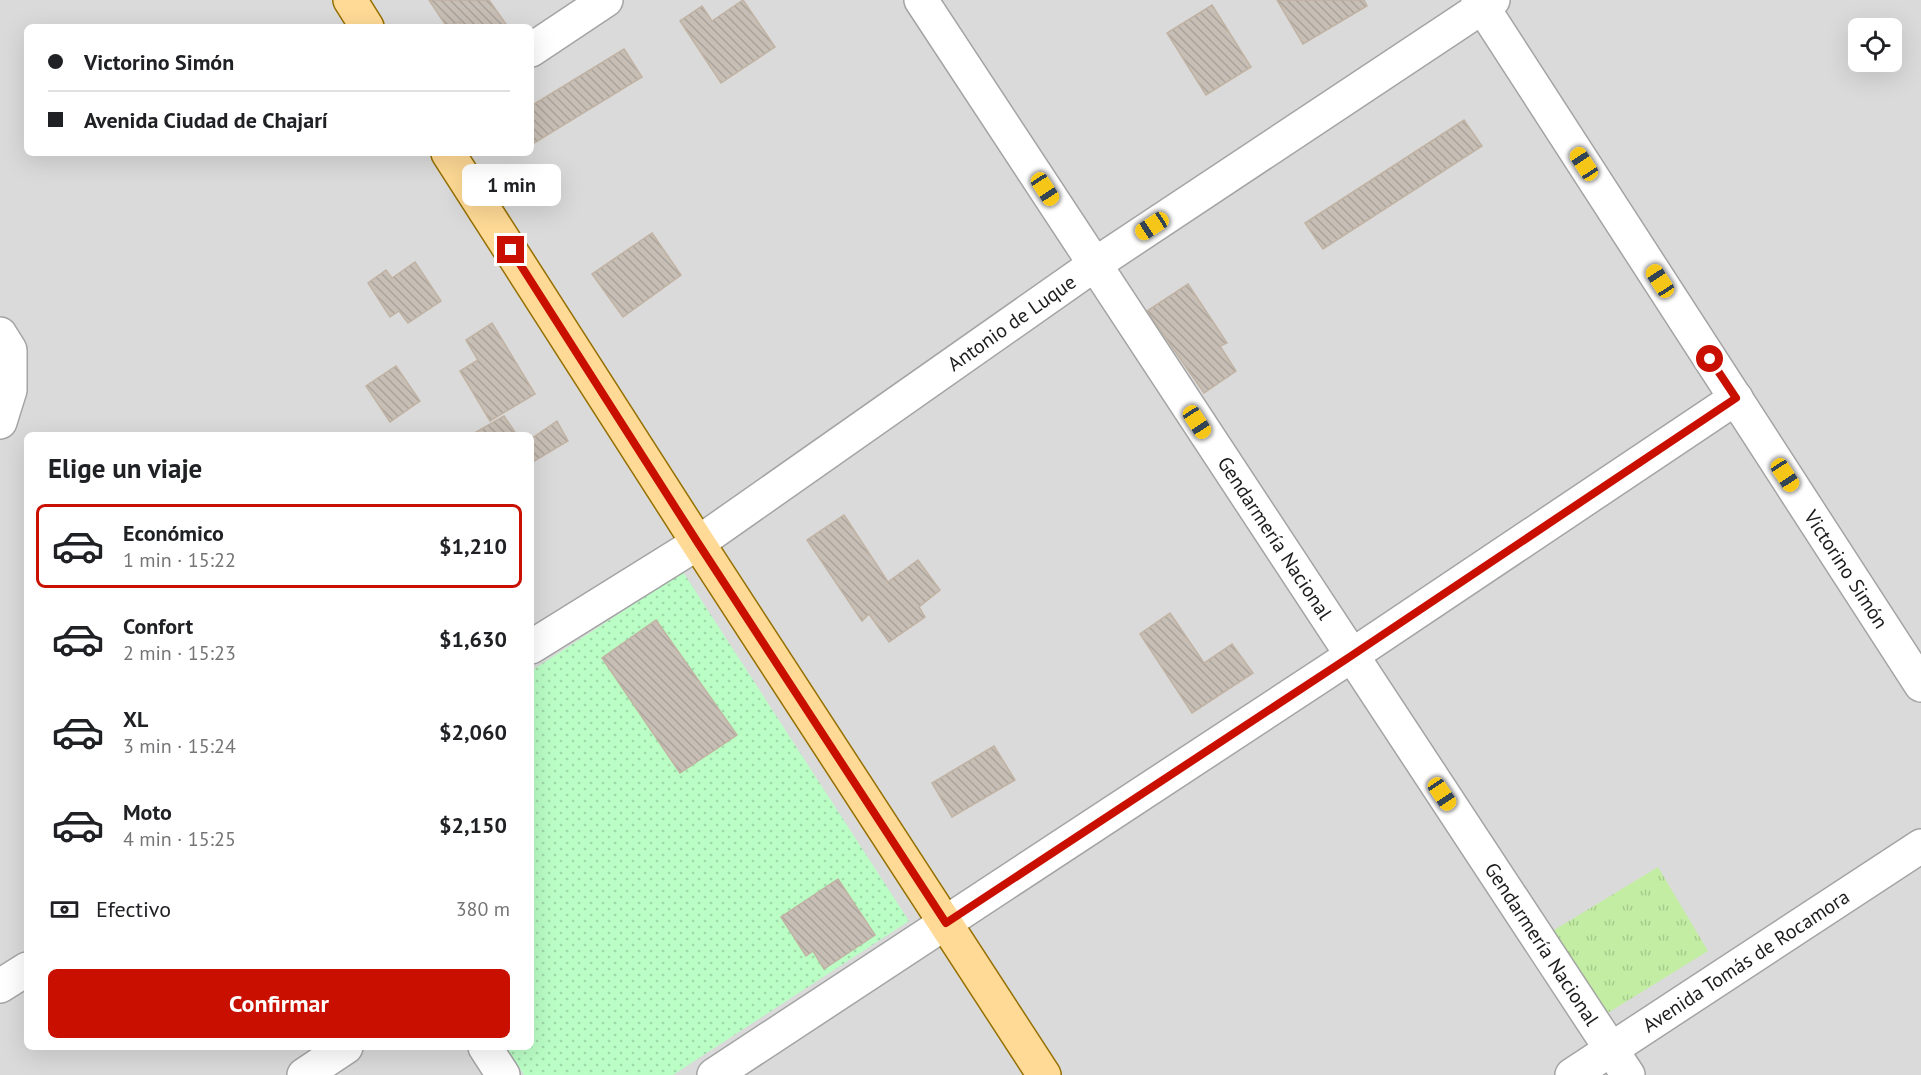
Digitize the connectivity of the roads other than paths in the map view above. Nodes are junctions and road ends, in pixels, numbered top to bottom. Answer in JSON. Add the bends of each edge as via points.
{"nodes":[{"id":1,"x":350,"y":0,"type":"edge"},
{"id":2,"x":606,"y":0,"type":"edge"},
{"id":3,"x":921,"y":0,"type":"edge"},
{"id":4,"x":1485,"y":3,"type":"edge"},
{"id":5,"x":365,"y":24,"type":"edge"},
{"id":6,"x":534,"y":48,"type":"edge"},
{"id":7,"x":450,"y":156,"type":"edge"},
{"id":8,"x":1094,"y":265,"type":"junction"},
{"id":9,"x":5,"y":342,"type":"edge"},
{"id":10,"x":1736,"y":398,"type":"junction"},
{"id":11,"x":0,"y":422,"type":"edge"},
{"id":12,"x":698,"y":543,"type":"junction"},
{"id":13,"x":534,"y":645,"type":"edge"},
{"id":14,"x":1351,"y":656,"type":"junction"},
{"id":15,"x":1921,"y":685,"type":"edge"},
{"id":16,"x":1921,"y":846,"type":"edge"},
{"id":17,"x":946,"y":923,"type":"junction"},
{"id":18,"x":24,"y":971,"type":"edge"},
{"id":19,"x":0,"y":986,"type":"edge"},
{"id":20,"x":341,"y":1050,"type":"edge"},
{"id":21,"x":487,"y":1050,"type":"edge"},
{"id":22,"x":1619,"y":1062,"type":"edge"},
{"id":23,"x":303,"y":1075,"type":"edge"},
{"id":24,"x":503,"y":1075,"type":"edge"},
{"id":25,"x":714,"y":1075,"type":"edge"},
{"id":26,"x":1044,"y":1075,"type":"edge"},
{"id":27,"x":1572,"y":1075,"type":"edge"}],
"edges":[{"from":1,"to":5,"type":"main road"},
{"from":2,"to":6,"type":"street"},
{"from":3,"to":8,"type":"street","name":"Gendarmería Nacional"},
{"from":4,"to":8,"type":"street","name":"Antonio de Luque"},
{"from":4,"to":10,"type":"street","name":"Victorino Simón"},
{"from":7,"to":12,"type":"main road"},
{"from":8,"to":12,"type":"street","name":"Antonio de Luque"},
{"from":8,"to":14,"type":"street","name":"Gendarmería Nacional"},
{"from":9,"to":11,"type":"street","via":[[10,390]]},
{"from":10,"to":14,"type":"street"},
{"from":10,"to":15,"type":"street","name":"Victorino Simón"},
{"from":12,"to":13,"type":"street","name":"Antonio de Luque"},
{"from":12,"to":17,"type":"main road"},
{"from":14,"to":17,"type":"street"},
{"from":14,"to":22,"type":"street","name":"Gendarmería Nacional"},
{"from":16,"to":22,"type":"street","name":"Avenida Tomás de Rocamora"},
{"from":17,"to":25,"type":"street"},
{"from":17,"to":26,"type":"main road"},
{"from":18,"to":19,"type":"street"},
{"from":20,"to":23,"type":"street"},
{"from":21,"to":24,"type":"street"},
{"from":22,"to":27,"type":"street","name":"Avenida Tomás de Rocamora"}]}
